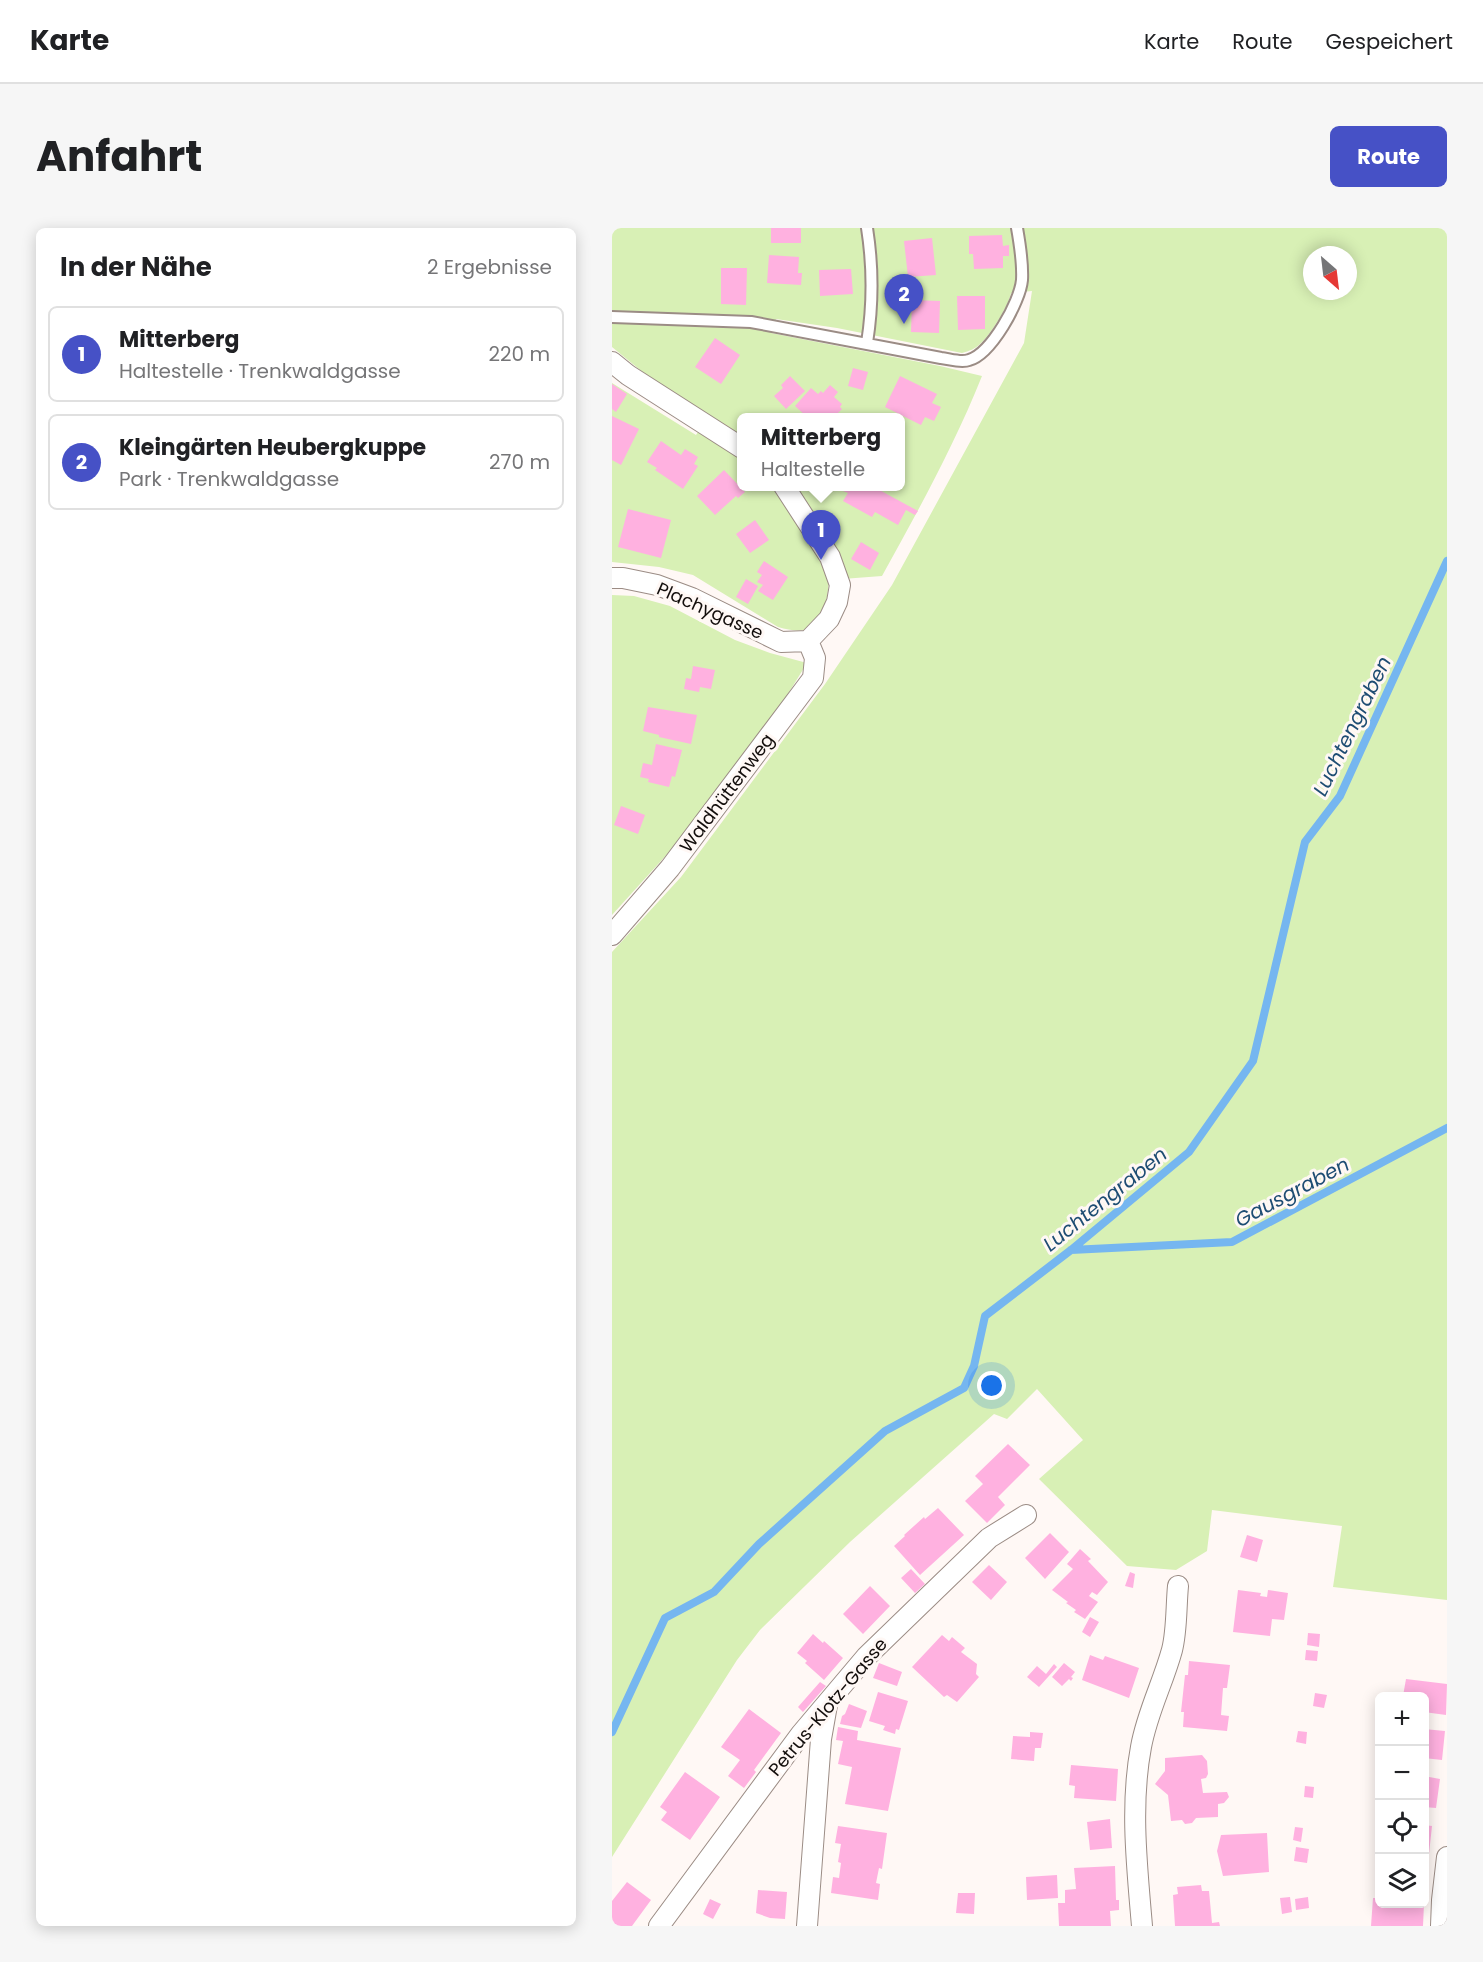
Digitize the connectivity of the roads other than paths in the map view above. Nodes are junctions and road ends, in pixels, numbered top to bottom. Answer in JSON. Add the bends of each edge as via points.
{"nodes":[{"id":1,"x":867,"y":228,"type":"edge"},
{"id":2,"x":1017,"y":228,"type":"edge"},
{"id":3,"x":612,"y":317,"type":"edge"},
{"id":4,"x":867,"y":343,"type":"junction"},
{"id":5,"x":612,"y":362,"type":"edge"},
{"id":6,"x":737,"y":445,"type":"edge"},
{"id":7,"x":787,"y":491,"type":"edge"},
{"id":8,"x":612,"y":578,"type":"edge"},
{"id":9,"x":808,"y":641,"type":"junction"},
{"id":10,"x":612,"y":935,"type":"edge"},
{"id":11,"x":1026,"y":1515,"type":"dead end"},
{"id":12,"x":1178,"y":1586,"type":"dead end"},
{"id":13,"x":827,"y":1704,"type":"junction"},
{"id":14,"x":1447,"y":1857,"type":"edge"},
{"id":15,"x":659,"y":1926,"type":"edge"},
{"id":16,"x":807,"y":1926,"type":"edge"},
{"id":17,"x":1143,"y":1926,"type":"edge"},
{"id":18,"x":1441,"y":1926,"type":"edge"}],
"edges":[{"from":1,"to":4,"type":"lane","via":[[872,273]]},
{"from":2,"to":4,"type":"lane","via":[[1022,280],[1017,301],[984,351],[963,361]]},
{"from":3,"to":4,"type":"lane","via":[[751,322]]},
{"from":5,"to":6,"type":"street"},
{"from":7,"to":9,"type":"street","via":[[830,557],[840,585],[828,619]]},
{"from":8,"to":9,"type":"street","name":"Plachygasse","via":[[666,588],[781,642]]},
{"from":9,"to":10,"type":"street","name":"Waldhüttenweg","via":[[815,658],[813,678],[670,868]]},
{"from":11,"to":13,"type":"street","name":"Petrus-Klotz-Gasse","via":[[990,1538],[866,1658]]},
{"from":12,"to":17,"type":"street","via":[[1173,1648],[1148,1717],[1135,1801]]},
{"from":13,"to":15,"type":"street","name":"Petrus-Klotz-Gasse"},
{"from":13,"to":16,"type":"street"},
{"from":14,"to":18,"type":"street"}]}
